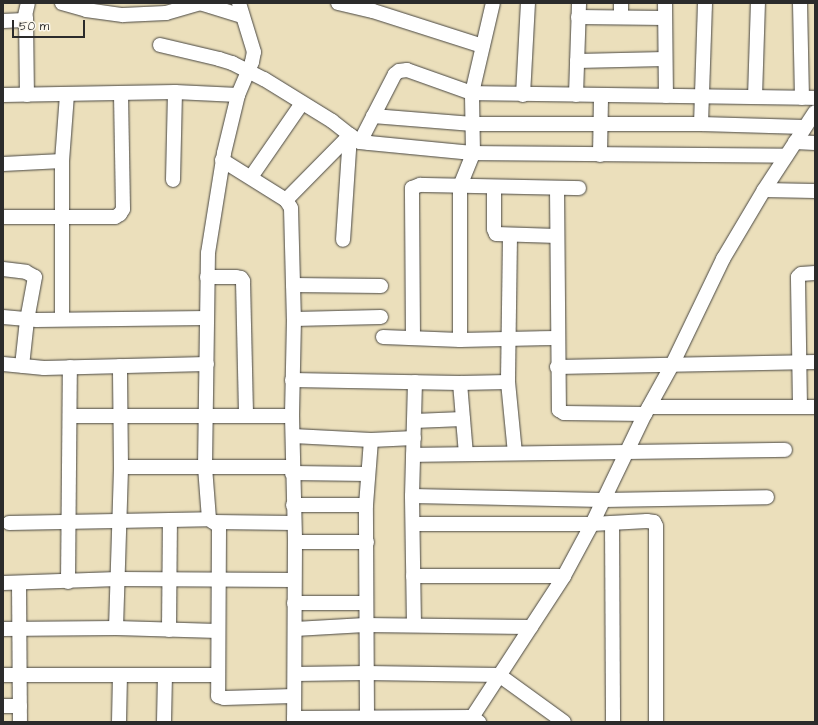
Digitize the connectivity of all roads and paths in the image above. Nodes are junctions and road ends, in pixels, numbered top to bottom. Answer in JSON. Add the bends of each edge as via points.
{"nodes":[{"id":1,"x":62,"y":3,"type":"edge"},
{"id":2,"x":200,"y":3,"type":"edge"},
{"id":3,"x":338,"y":3,"type":"edge"},
{"id":4,"x":493,"y":3,"type":"edge"},
{"id":5,"x":528,"y":3,"type":"edge"},
{"id":6,"x":579,"y":3,"type":"edge"},
{"id":7,"x":621,"y":3,"type":"edge"},
{"id":8,"x":665,"y":3,"type":"edge"},
{"id":9,"x":705,"y":3,"type":"edge"},
{"id":10,"x":758,"y":3,"type":"edge"},
{"id":11,"x":800,"y":3,"type":"edge"},
{"id":12,"x":241,"y":9,"type":"edge"},
{"id":13,"x":27,"y":10,"type":"edge"},
{"id":14,"x":578,"y":17,"type":"junction"},
{"id":15,"x":621,"y":17,"type":"junction"},
{"id":16,"x":665,"y":18,"type":"junction"},
{"id":17,"x":3,"y":21,"type":"edge"},
{"id":18,"x":160,"y":45,"type":"dead end"},
{"id":19,"x":483,"y":46,"type":"junction"},
{"id":20,"x":665,"y":59,"type":"junction"},
{"id":21,"x":577,"y":61,"type":"junction"},
{"id":22,"x":247,"y":71,"type":"junction"},
{"id":23,"x":175,"y":92,"type":"junction"},
{"id":24,"x":120,"y":93,"type":"junction"},
{"id":25,"x":472,"y":93,"type":"junction"},
{"id":26,"x":66,"y":94,"type":"junction"},
{"id":27,"x":3,"y":95,"type":"edge"},
{"id":28,"x":27,"y":95,"type":"junction"},
{"id":29,"x":238,"y":95,"type":"junction"},
{"id":30,"x":523,"y":95,"type":"junction"},
{"id":31,"x":576,"y":95,"type":"junction"},
{"id":32,"x":601,"y":95,"type":"junction"},
{"id":33,"x":666,"y":96,"type":"junction"},
{"id":34,"x":702,"y":96,"type":"junction"},
{"id":35,"x":755,"y":97,"type":"junction"},
{"id":36,"x":808,"y":98,"type":"edge"},
{"id":37,"x":302,"y":103,"type":"junction"},
{"id":38,"x":815,"y":112,"type":"edge"},
{"id":39,"x":373,"y":116,"type":"junction"},
{"id":40,"x":473,"y":124,"type":"junction"},
{"id":41,"x":600,"y":124,"type":"junction"},
{"id":42,"x":701,"y":124,"type":"junction"},
{"id":43,"x":804,"y":127,"type":"junction"},
{"id":44,"x":355,"y":138,"type":"junction"},
{"id":45,"x":795,"y":142,"type":"junction"},
{"id":46,"x":815,"y":143,"type":"edge"},
{"id":47,"x":473,"y":152,"type":"junction"},
{"id":48,"x":600,"y":155,"type":"junction"},
{"id":49,"x":786,"y":156,"type":"junction"},
{"id":50,"x":222,"y":160,"type":"junction"},
{"id":51,"x":62,"y":162,"type":"junction"},
{"id":52,"x":3,"y":164,"type":"edge"},
{"id":53,"x":252,"y":177,"type":"junction"},
{"id":54,"x":173,"y":180,"type":"dead end"},
{"id":55,"x":460,"y":186,"type":"junction"},
{"id":56,"x":494,"y":188,"type":"junction"},
{"id":57,"x":557,"y":188,"type":"junction"},
{"id":58,"x":579,"y":188,"type":"dead end"},
{"id":59,"x":764,"y":190,"type":"junction"},
{"id":60,"x":815,"y":191,"type":"edge"},
{"id":61,"x":286,"y":200,"type":"junction"},
{"id":62,"x":3,"y":217,"type":"edge"},
{"id":63,"x":62,"y":217,"type":"junction"},
{"id":64,"x":510,"y":236,"type":"junction"},
{"id":65,"x":557,"y":236,"type":"junction"},
{"id":66,"x":343,"y":240,"type":"dead end"},
{"id":67,"x":3,"y":269,"type":"edge"},
{"id":68,"x":815,"y":273,"type":"edge"},
{"id":69,"x":207,"y":277,"type":"junction"},
{"id":70,"x":293,"y":285,"type":"junction"},
{"id":71,"x":381,"y":286,"type":"dead end"},
{"id":72,"x":3,"y":317,"type":"edge"},
{"id":73,"x":381,"y":317,"type":"dead end"},
{"id":74,"x":207,"y":318,"type":"junction"},
{"id":75,"x":62,"y":319,"type":"junction"},
{"id":76,"x":294,"y":319,"type":"junction"},
{"id":77,"x":27,"y":320,"type":"junction"},
{"id":78,"x":384,"y":337,"type":"dead end"},
{"id":79,"x":413,"y":338,"type":"junction"},
{"id":80,"x":510,"y":338,"type":"junction"},
{"id":81,"x":557,"y":338,"type":"junction"},
{"id":82,"x":460,"y":340,"type":"junction"},
{"id":83,"x":799,"y":362,"type":"junction"},
{"id":84,"x":815,"y":362,"type":"edge"},
{"id":85,"x":3,"y":364,"type":"edge"},
{"id":86,"x":207,"y":364,"type":"junction"},
{"id":87,"x":672,"y":365,"type":"junction"},
{"id":88,"x":22,"y":366,"type":"junction"},
{"id":89,"x":120,"y":366,"type":"junction"},
{"id":90,"x":70,"y":367,"type":"junction"},
{"id":91,"x":557,"y":367,"type":"junction"},
{"id":92,"x":292,"y":380,"type":"junction"},
{"id":93,"x":415,"y":382,"type":"junction"},
{"id":94,"x":508,"y":382,"type":"junction"},
{"id":95,"x":460,"y":384,"type":"junction"},
{"id":96,"x":800,"y":406,"type":"junction"},
{"id":97,"x":815,"y":406,"type":"edge"},
{"id":98,"x":647,"y":410,"type":"junction"},
{"id":99,"x":121,"y":415,"type":"junction"},
{"id":100,"x":70,"y":416,"type":"junction"},
{"id":101,"x":207,"y":416,"type":"junction"},
{"id":102,"x":246,"y":416,"type":"junction"},
{"id":103,"x":292,"y":416,"type":"junction"},
{"id":104,"x":463,"y":419,"type":"junction"},
{"id":105,"x":414,"y":421,"type":"junction"},
{"id":106,"x":293,"y":436,"type":"junction"},
{"id":107,"x":414,"y":438,"type":"junction"},
{"id":108,"x":371,"y":440,"type":"junction"},
{"id":109,"x":785,"y":450,"type":"dead end"},
{"id":110,"x":626,"y":451,"type":"junction"},
{"id":111,"x":515,"y":453,"type":"junction"},
{"id":112,"x":466,"y":454,"type":"junction"},
{"id":113,"x":413,"y":455,"type":"junction"},
{"id":114,"x":121,"y":467,"type":"junction"},
{"id":115,"x":205,"y":467,"type":"junction"},
{"id":116,"x":292,"y":470,"type":"junction"},
{"id":117,"x":368,"y":474,"type":"junction"},
{"id":118,"x":412,"y":496,"type":"junction"},
{"id":119,"x":767,"y":497,"type":"dead end"},
{"id":120,"x":603,"y":500,"type":"junction"},
{"id":121,"x":294,"y":505,"type":"junction"},
{"id":122,"x":366,"y":505,"type":"junction"},
{"id":123,"x":170,"y":520,"type":"junction"},
{"id":124,"x":69,"y":521,"type":"junction"},
{"id":125,"x":118,"y":521,"type":"junction"},
{"id":126,"x":211,"y":521,"type":"junction"},
{"id":127,"x":9,"y":523,"type":"dead end"},
{"id":128,"x":294,"y":523,"type":"junction"},
{"id":129,"x":612,"y":523,"type":"junction"},
{"id":130,"x":413,"y":524,"type":"junction"},
{"id":131,"x":592,"y":524,"type":"junction"},
{"id":132,"x":294,"y":542,"type":"junction"},
{"id":133,"x":367,"y":542,"type":"junction"},
{"id":134,"x":413,"y":576,"type":"junction"},
{"id":135,"x":564,"y":576,"type":"junction"},
{"id":136,"x":118,"y":579,"type":"junction"},
{"id":137,"x":294,"y":580,"type":"junction"},
{"id":138,"x":169,"y":581,"type":"junction"},
{"id":139,"x":220,"y":581,"type":"junction"},
{"id":140,"x":68,"y":582,"type":"junction"},
{"id":141,"x":3,"y":583,"type":"edge"},
{"id":142,"x":20,"y":583,"type":"junction"},
{"id":143,"x":294,"y":603,"type":"junction"},
{"id":144,"x":366,"y":603,"type":"junction"},
{"id":145,"x":365,"y":625,"type":"junction"},
{"id":146,"x":414,"y":625,"type":"junction"},
{"id":147,"x":531,"y":627,"type":"junction"},
{"id":148,"x":116,"y":628,"type":"junction"},
{"id":149,"x":295,"y":629,"type":"junction"},
{"id":150,"x":3,"y":630,"type":"edge"},
{"id":151,"x":20,"y":630,"type":"junction"},
{"id":152,"x":169,"y":630,"type":"junction"},
{"id":153,"x":218,"y":631,"type":"junction"},
{"id":154,"x":366,"y":673,"type":"junction"},
{"id":155,"x":295,"y":674,"type":"junction"},
{"id":156,"x":498,"y":674,"type":"junction"},
{"id":157,"x":3,"y":675,"type":"edge"},
{"id":158,"x":20,"y":675,"type":"junction"},
{"id":159,"x":217,"y":675,"type":"junction"},
{"id":160,"x":120,"y":676,"type":"junction"},
{"id":161,"x":165,"y":676,"type":"junction"},
{"id":162,"x":294,"y":696,"type":"junction"},
{"id":163,"x":3,"y":706,"type":"edge"},
{"id":164,"x":20,"y":706,"type":"junction"},
{"id":165,"x":367,"y":717,"type":"junction"},
{"id":166,"x":294,"y":720,"type":"edge"},
{"id":167,"x":473,"y":720,"type":"edge"},
{"id":168,"x":20,"y":722,"type":"edge"},
{"id":169,"x":119,"y":722,"type":"edge"},
{"id":170,"x":164,"y":722,"type":"edge"},
{"id":171,"x":564,"y":722,"type":"edge"},
{"id":172,"x":612,"y":722,"type":"edge"},
{"id":173,"x":656,"y":722,"type":"edge"}],
"edges":[{"from":1,"to":2,"type":"street","via":[[86,10],[123,15],[166,13]]},
{"from":2,"to":12,"type":"street"},
{"from":3,"to":19,"type":"street","via":[[373,11]]},
{"from":4,"to":19,"type":"street"},
{"from":5,"to":30,"type":"street"},
{"from":6,"to":14,"type":"street"},
{"from":7,"to":15,"type":"street"},
{"from":8,"to":16,"type":"street"},
{"from":9,"to":34,"type":"street"},
{"from":10,"to":35,"type":"street"},
{"from":11,"to":36,"type":"street"},
{"from":12,"to":22,"type":"street","via":[[254,52]]},
{"from":13,"to":17,"type":"street","via":[[24,20]]},
{"from":13,"to":28,"type":"street"},
{"from":14,"to":15,"type":"street"},
{"from":14,"to":21,"type":"street"},
{"from":15,"to":16,"type":"street"},
{"from":16,"to":20,"type":"street"},
{"from":18,"to":22,"type":"street","via":[[219,58]]},
{"from":19,"to":25,"type":"street"},
{"from":20,"to":21,"type":"street"},
{"from":20,"to":33,"type":"street"},
{"from":21,"to":31,"type":"street"},
{"from":22,"to":29,"type":"street"},
{"from":22,"to":37,"type":"street"},
{"from":23,"to":24,"type":"street"},
{"from":23,"to":29,"type":"street"},
{"from":23,"to":54,"type":"street"},
{"from":24,"to":26,"type":"street"},
{"from":24,"to":63,"type":"street","via":[[123,209],[115,217]]},
{"from":25,"to":30,"type":"street"},
{"from":25,"to":39,"type":"street","via":[[407,70],[399,71]]},
{"from":25,"to":40,"type":"street"},
{"from":26,"to":28,"type":"street"},
{"from":26,"to":51,"type":"street"},
{"from":27,"to":28,"type":"street"},
{"from":29,"to":50,"type":"street"},
{"from":30,"to":31,"type":"street"},
{"from":31,"to":32,"type":"street"},
{"from":32,"to":33,"type":"street"},
{"from":32,"to":41,"type":"street"},
{"from":33,"to":34,"type":"street"},
{"from":34,"to":35,"type":"street"},
{"from":34,"to":42,"type":"street"},
{"from":35,"to":36,"type":"street"},
{"from":37,"to":44,"type":"street"},
{"from":37,"to":53,"type":"street"},
{"from":38,"to":43,"type":"street"},
{"from":39,"to":40,"type":"street"},
{"from":39,"to":44,"type":"street"},
{"from":40,"to":41,"type":"street"},
{"from":40,"to":47,"type":"street"},
{"from":41,"to":42,"type":"street"},
{"from":41,"to":48,"type":"street"},
{"from":42,"to":43,"type":"street"},
{"from":43,"to":45,"type":"street"},
{"from":44,"to":47,"type":"street"},
{"from":44,"to":61,"type":"street"},
{"from":44,"to":66,"type":"street"},
{"from":45,"to":46,"type":"street"},
{"from":45,"to":49,"type":"street"},
{"from":47,"to":48,"type":"street"},
{"from":47,"to":55,"type":"street"},
{"from":48,"to":49,"type":"street"},
{"from":49,"to":59,"type":"street"},
{"from":50,"to":53,"type":"street"},
{"from":50,"to":69,"type":"street","via":[[208,253]]},
{"from":51,"to":52,"type":"street"},
{"from":51,"to":63,"type":"street"},
{"from":53,"to":61,"type":"street"},
{"from":55,"to":56,"type":"street"},
{"from":55,"to":79,"type":"street","via":[[420,185],[411,191]]},
{"from":55,"to":82,"type":"street"},
{"from":56,"to":57,"type":"street"},
{"from":56,"to":64,"type":"street","via":[[495,232],[500,236]]},
{"from":57,"to":58,"type":"street"},
{"from":57,"to":65,"type":"street"},
{"from":59,"to":60,"type":"street"},
{"from":59,"to":87,"type":"street","via":[[723,259]]},
{"from":61,"to":70,"type":"street","via":[[290,208]]},
{"from":62,"to":63,"type":"street"},
{"from":63,"to":75,"type":"street"},
{"from":64,"to":65,"type":"street"},
{"from":64,"to":80,"type":"street"},
{"from":65,"to":81,"type":"street"},
{"from":67,"to":77,"type":"street","via":[[26,272],[35,277]]},
{"from":68,"to":83,"type":"street","via":[[801,274],[798,277]]},
{"from":69,"to":74,"type":"street"},
{"from":69,"to":102,"type":"street","via":[[236,277],[243,281]]},
{"from":70,"to":71,"type":"street"},
{"from":70,"to":76,"type":"street"},
{"from":72,"to":77,"type":"street"},
{"from":73,"to":76,"type":"street"},
{"from":74,"to":75,"type":"street"},
{"from":74,"to":86,"type":"street"},
{"from":75,"to":77,"type":"street"},
{"from":76,"to":92,"type":"street"},
{"from":77,"to":88,"type":"street"},
{"from":78,"to":79,"type":"street"},
{"from":79,"to":82,"type":"street"},
{"from":80,"to":81,"type":"street"},
{"from":80,"to":82,"type":"street"},
{"from":80,"to":94,"type":"street"},
{"from":81,"to":91,"type":"street"},
{"from":83,"to":84,"type":"street"},
{"from":83,"to":87,"type":"street"},
{"from":83,"to":96,"type":"street"},
{"from":85,"to":88,"type":"street"},
{"from":86,"to":89,"type":"street"},
{"from":86,"to":101,"type":"street"},
{"from":87,"to":91,"type":"street"},
{"from":87,"to":98,"type":"street"},
{"from":88,"to":90,"type":"street"},
{"from":89,"to":90,"type":"street"},
{"from":89,"to":99,"type":"street"},
{"from":90,"to":100,"type":"street"},
{"from":91,"to":98,"type":"street","via":[[558,407],[561,412]]},
{"from":92,"to":93,"type":"street"},
{"from":92,"to":103,"type":"street"},
{"from":93,"to":95,"type":"street"},
{"from":93,"to":105,"type":"street"},
{"from":94,"to":95,"type":"street"},
{"from":94,"to":111,"type":"street"},
{"from":95,"to":104,"type":"street"},
{"from":96,"to":97,"type":"street"},
{"from":96,"to":98,"type":"street"},
{"from":98,"to":110,"type":"street"},
{"from":99,"to":100,"type":"street"},
{"from":99,"to":101,"type":"street"},
{"from":99,"to":114,"type":"street"},
{"from":100,"to":124,"type":"street"},
{"from":101,"to":102,"type":"street"},
{"from":101,"to":115,"type":"street"},
{"from":102,"to":103,"type":"street"},
{"from":103,"to":106,"type":"street"},
{"from":104,"to":105,"type":"street"},
{"from":104,"to":112,"type":"street"},
{"from":105,"to":107,"type":"street"},
{"from":106,"to":108,"type":"street"},
{"from":106,"to":116,"type":"street"},
{"from":107,"to":108,"type":"street"},
{"from":107,"to":113,"type":"street"},
{"from":108,"to":117,"type":"street"},
{"from":109,"to":110,"type":"street"},
{"from":110,"to":111,"type":"street"},
{"from":110,"to":120,"type":"street"},
{"from":111,"to":112,"type":"street"},
{"from":112,"to":113,"type":"street"},
{"from":113,"to":118,"type":"street"},
{"from":114,"to":115,"type":"street"},
{"from":114,"to":125,"type":"street"},
{"from":115,"to":116,"type":"street"},
{"from":115,"to":126,"type":"street"},
{"from":116,"to":117,"type":"street"},
{"from":116,"to":121,"type":"street"},
{"from":117,"to":122,"type":"street"},
{"from":118,"to":120,"type":"street"},
{"from":118,"to":130,"type":"street"},
{"from":119,"to":120,"type":"street"},
{"from":120,"to":131,"type":"street"},
{"from":121,"to":122,"type":"street"},
{"from":121,"to":128,"type":"street"},
{"from":122,"to":133,"type":"street"},
{"from":123,"to":125,"type":"street"},
{"from":123,"to":126,"type":"street"},
{"from":123,"to":138,"type":"street"},
{"from":124,"to":125,"type":"street"},
{"from":124,"to":127,"type":"street"},
{"from":124,"to":140,"type":"street"},
{"from":125,"to":136,"type":"street"},
{"from":126,"to":128,"type":"street"},
{"from":126,"to":139,"type":"street","via":[[219,529]]},
{"from":128,"to":132,"type":"street"},
{"from":129,"to":131,"type":"street"},
{"from":129,"to":172,"type":"street"},
{"from":129,"to":173,"type":"street","via":[[647,521],[654,522],[656,526]]},
{"from":130,"to":131,"type":"street"},
{"from":130,"to":134,"type":"street"},
{"from":131,"to":135,"type":"street"},
{"from":132,"to":133,"type":"street"},
{"from":132,"to":137,"type":"street"},
{"from":133,"to":144,"type":"street"},
{"from":134,"to":135,"type":"street"},
{"from":134,"to":146,"type":"street"},
{"from":135,"to":147,"type":"street"},
{"from":136,"to":138,"type":"street"},
{"from":136,"to":140,"type":"street"},
{"from":136,"to":148,"type":"street"},
{"from":137,"to":139,"type":"street"},
{"from":137,"to":143,"type":"street"},
{"from":138,"to":139,"type":"street"},
{"from":138,"to":152,"type":"street"},
{"from":139,"to":153,"type":"street"},
{"from":140,"to":142,"type":"street"},
{"from":141,"to":142,"type":"street"},
{"from":142,"to":151,"type":"street"},
{"from":143,"to":144,"type":"street"},
{"from":143,"to":149,"type":"street"},
{"from":144,"to":145,"type":"street"},
{"from":145,"to":146,"type":"street"},
{"from":145,"to":149,"type":"street"},
{"from":145,"to":154,"type":"street"},
{"from":146,"to":147,"type":"street"},
{"from":147,"to":156,"type":"street"},
{"from":148,"to":151,"type":"street"},
{"from":148,"to":152,"type":"street"},
{"from":149,"to":155,"type":"street"},
{"from":150,"to":151,"type":"street"},
{"from":151,"to":158,"type":"street"},
{"from":152,"to":153,"type":"street"},
{"from":153,"to":159,"type":"street"},
{"from":154,"to":155,"type":"street"},
{"from":154,"to":156,"type":"street"},
{"from":154,"to":165,"type":"street"},
{"from":155,"to":162,"type":"street"},
{"from":156,"to":167,"type":"street"},
{"from":156,"to":171,"type":"street"},
{"from":157,"to":158,"type":"street"},
{"from":158,"to":160,"type":"street"},
{"from":158,"to":164,"type":"street"},
{"from":159,"to":161,"type":"street"},
{"from":159,"to":162,"type":"street","via":[[217,692],[220,697]]},
{"from":160,"to":161,"type":"street"},
{"from":160,"to":169,"type":"street"},
{"from":161,"to":170,"type":"street"},
{"from":162,"to":166,"type":"street"},
{"from":163,"to":164,"type":"street"},
{"from":164,"to":168,"type":"street"},
{"from":165,"to":166,"type":"street"},
{"from":165,"to":167,"type":"street"}]}
